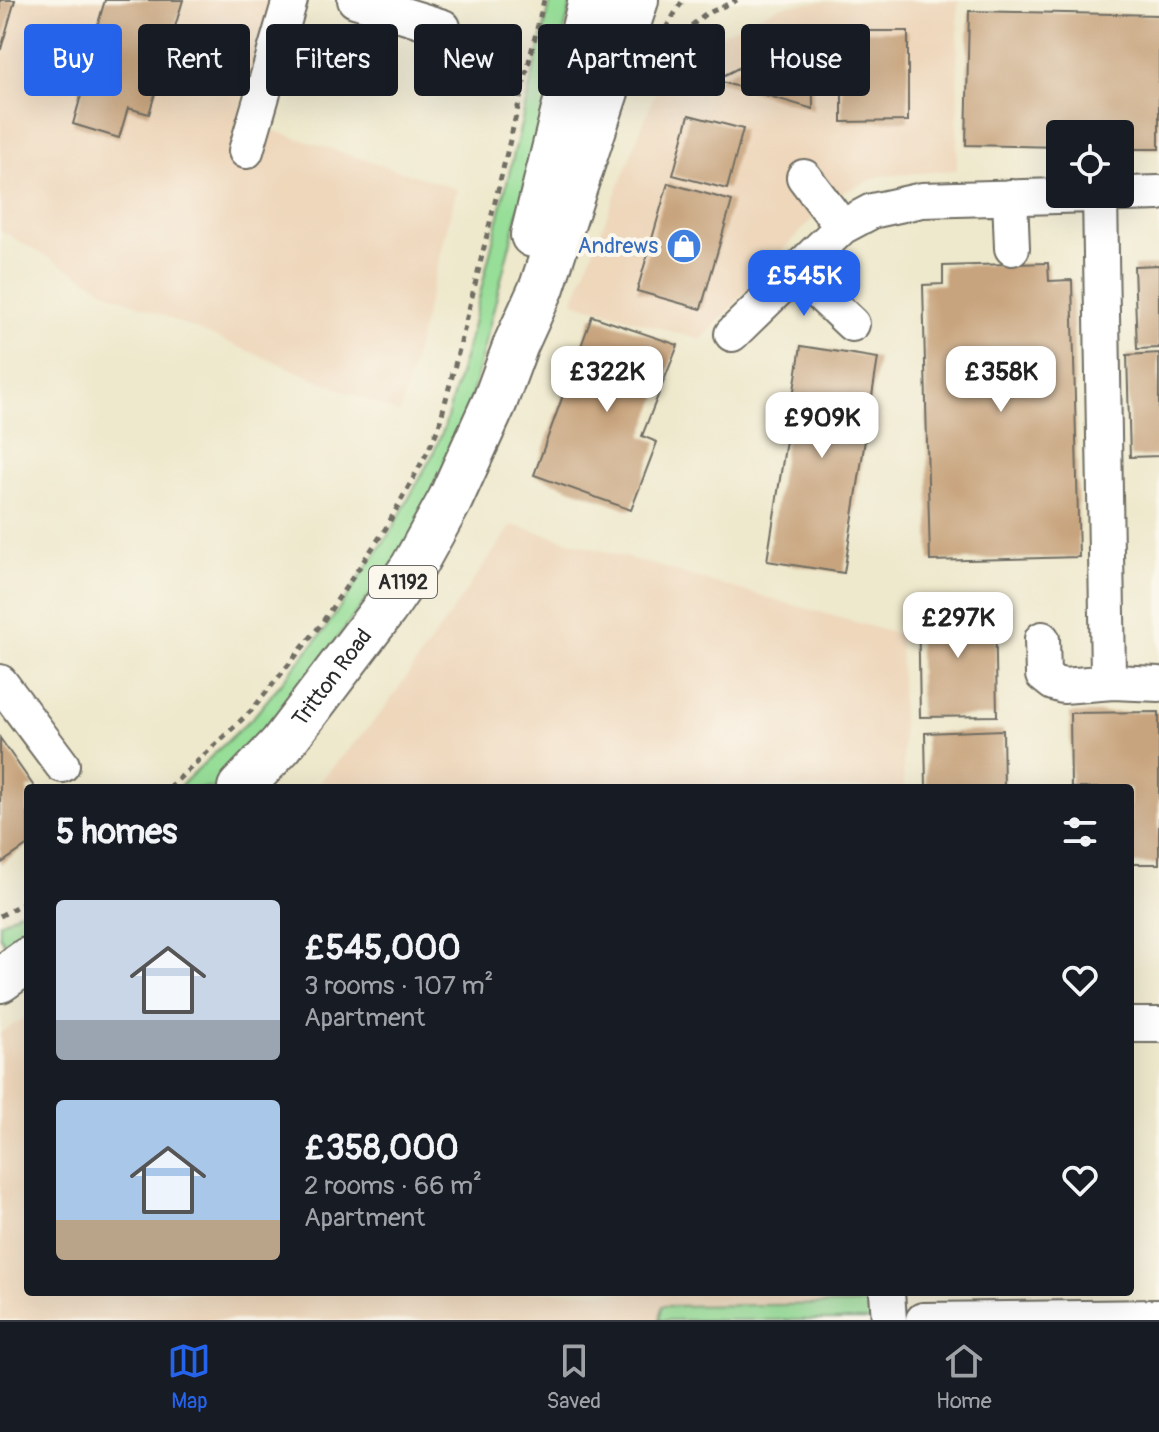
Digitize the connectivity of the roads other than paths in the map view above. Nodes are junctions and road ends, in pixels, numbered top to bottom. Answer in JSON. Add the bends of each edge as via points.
{"nodes":[{"id":1,"x":290,"y":0,"type":"edge"},
{"id":2,"x":355,"y":0,"type":"edge"},
{"id":3,"x":591,"y":0,"type":"edge"},
{"id":4,"x":636,"y":0,"type":"edge"},
{"id":5,"x":433,"y":24,"type":"edge"},
{"id":6,"x":246,"y":151,"type":"dead end"},
{"id":7,"x":804,"y":177,"type":"dead end"},
{"id":8,"x":1159,"y":193,"type":"edge"},
{"id":9,"x":1134,"y":194,"type":"edge"},
{"id":10,"x":1046,"y":196,"type":"edge"},
{"id":11,"x":1010,"y":197,"type":"junction"},
{"id":12,"x":1100,"y":208,"type":"edge"},
{"id":13,"x":842,"y":227,"type":"junction"},
{"id":14,"x":1012,"y":248,"type":"dead end"},
{"id":15,"x":796,"y":271,"type":"junction"},
{"id":16,"x":852,"y":324,"type":"dead end"},
{"id":17,"x":732,"y":334,"type":"dead end"},
{"id":18,"x":516,"y":344,"type":"junction"},
{"id":19,"x":1042,"y":639,"type":"dead end"},
{"id":20,"x":0,"y":682,"type":"edge"},
{"id":21,"x":1113,"y":682,"type":"junction"},
{"id":22,"x":1159,"y":684,"type":"edge"},
{"id":23,"x":62,"y":765,"type":"dead end"},
{"id":24,"x":244,"y":784,"type":"edge"},
{"id":25,"x":24,"y":963,"type":"edge"},
{"id":26,"x":0,"y":980,"type":"edge"},
{"id":27,"x":1134,"y":1025,"type":"edge"},
{"id":28,"x":1159,"y":1025,"type":"edge"},
{"id":29,"x":887,"y":1296,"type":"edge"},
{"id":30,"x":1159,"y":1317,"type":"edge"},
{"id":31,"x":889,"y":1320,"type":"edge"},
{"id":32,"x":923,"y":1320,"type":"edge"}],
"edges":[{"from":1,"to":6,"type":"street"},
{"from":2,"to":5,"type":"street"},
{"from":3,"to":18,"type":"main road","name":"Tritton Road","number":"A1192","via":[[523,278]]},
{"from":4,"to":18,"type":"main road","name":"Tritton Road","number":"A1192","via":[[542,287]]},
{"from":7,"to":13,"type":"street"},
{"from":8,"to":9,"type":"street"},
{"from":10,"to":11,"type":"street"},
{"from":11,"to":13,"type":"street","via":[[897,204]]},
{"from":11,"to":14,"type":"street"},
{"from":12,"to":21,"type":"street","via":[[1108,673]]},
{"from":13,"to":15,"type":"street"},
{"from":15,"to":16,"type":"street"},
{"from":15,"to":17,"type":"street"},
{"from":18,"to":24,"type":"main road","name":"Tritton Road","number":"A1192","via":[[450,500],[413,567],[281,745]]},
{"from":19,"to":21,"type":"street","via":[[1043,675],[1053,683]]},
{"from":20,"to":23,"type":"street"},
{"from":21,"to":22,"type":"street"},
{"from":25,"to":26,"type":"main road"},
{"from":27,"to":28,"type":"street"},
{"from":29,"to":31,"type":"street"},
{"from":30,"to":32,"type":"street"}]}
